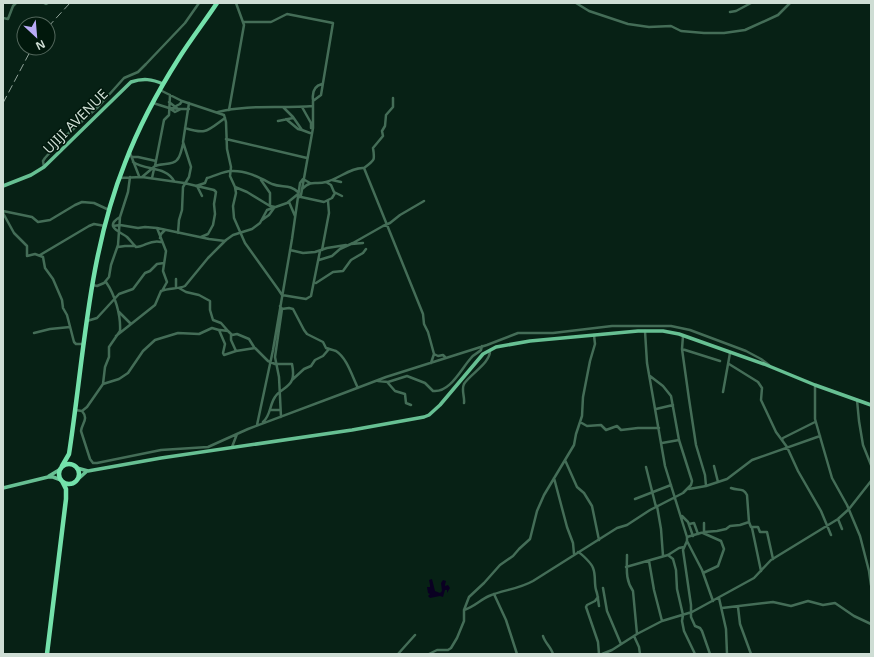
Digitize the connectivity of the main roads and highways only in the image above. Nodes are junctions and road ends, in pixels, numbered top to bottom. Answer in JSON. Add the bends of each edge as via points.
{"nodes":[{"id":1,"x":218,"y":3,"type":"edge"},
{"id":2,"x":163,"y":84,"type":"junction"},
{"id":3,"x":3,"y":186,"type":"edge"},
{"id":4,"x":871,"y":405,"type":"edge"},
{"id":5,"x":70,"y":450,"type":"junction"},
{"id":6,"x":76,"y":467,"type":"junction"},
{"id":7,"x":60,"y":468,"type":"junction"},
{"id":8,"x":88,"y":471,"type":"junction"},
{"id":9,"x":48,"y":477,"type":"junction"},
{"id":10,"x":61,"y":480,"type":"junction"},
{"id":11,"x":75,"y":481,"type":"junction"},
{"id":12,"x":3,"y":488,"type":"edge"},
{"id":13,"x":66,"y":499,"type":"junction"},
{"id":14,"x":47,"y":654,"type":"edge"}],
"edges":[{"from":1,"to":2,"type":"highway"},
{"from":2,"to":3,"type":"main road","name":"UJIJI AVENUE","via":[[147,79],[128,84],[44,167],[31,176]]},
{"from":2,"to":5,"type":"highway","via":[[129,152],[109,210],[92,285]]},
{"from":4,"to":8,"type":"main road","via":[[683,336],[645,330],[501,345],[490,349],[433,412],[424,417]]},
{"from":5,"to":6,"type":"highway","via":[[71,459]]},
{"from":5,"to":7,"type":"highway"},
{"from":6,"to":7,"type":"highway","via":[[68,463]]},
{"from":6,"to":8,"type":"main road"},
{"from":6,"to":11,"type":"highway","via":[[79,472]]},
{"from":7,"to":9,"type":"main road"},
{"from":7,"to":10,"type":"highway","via":[[58,473]]},
{"from":8,"to":11,"type":"main road"},
{"from":9,"to":10,"type":"main road"},
{"from":9,"to":12,"type":"main road"},
{"from":10,"to":11,"type":"highway","via":[[70,484]]},
{"from":10,"to":13,"type":"highway","via":[[66,489]]},
{"from":11,"to":13,"type":"highway"},
{"from":13,"to":14,"type":"highway"}]}
